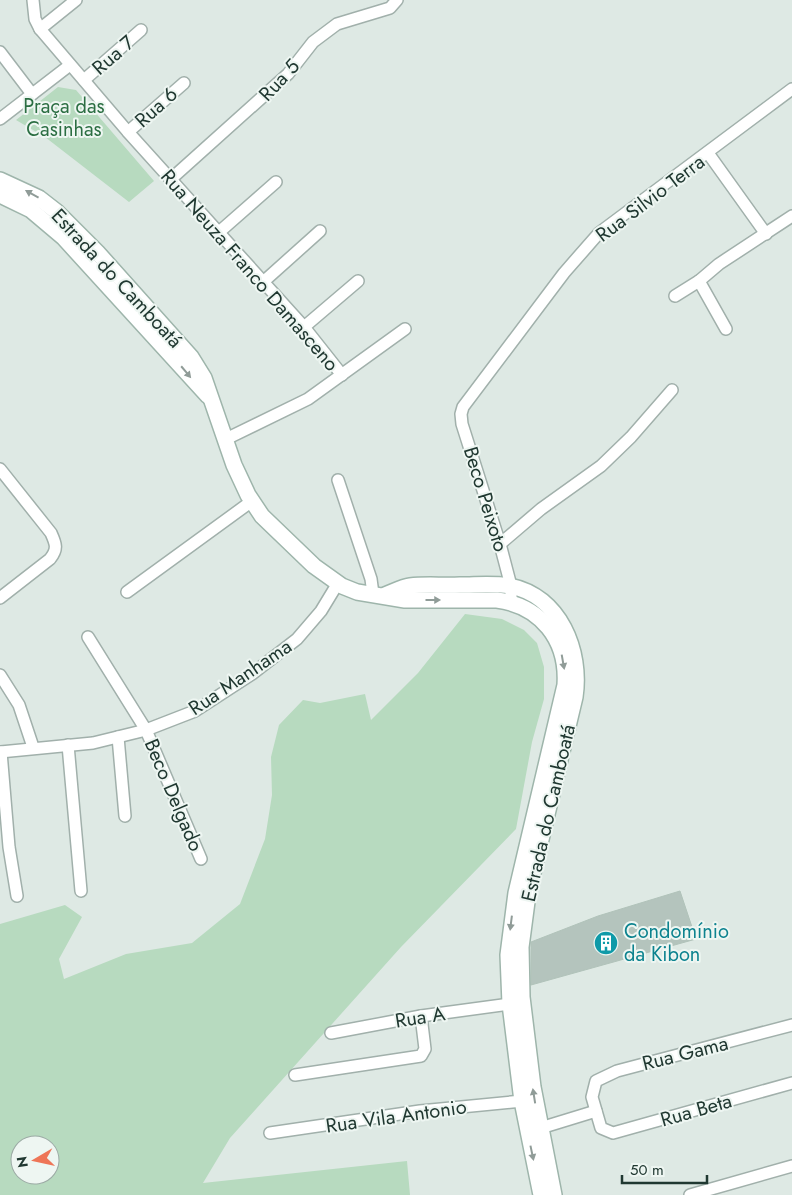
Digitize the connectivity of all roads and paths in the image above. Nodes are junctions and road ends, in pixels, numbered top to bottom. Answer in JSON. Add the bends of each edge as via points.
{"nodes":[{"id":1,"x":33,"y":0,"type":"edge"},
{"id":2,"x":76,"y":0,"type":"edge"},
{"id":3,"x":397,"y":0,"type":"edge"},
{"id":4,"x":40,"y":29,"type":"junction"},
{"id":5,"x":141,"y":30,"type":"dead end"},
{"id":6,"x":0,"y":52,"type":"edge"},
{"id":7,"x":70,"y":65,"type":"junction"},
{"id":8,"x":84,"y":80,"type":"junction"},
{"id":9,"x":184,"y":83,"type":"dead end"},
{"id":10,"x":792,"y":89,"type":"edge"},
{"id":11,"x":32,"y":94,"type":"junction"},
{"id":12,"x":0,"y":119,"type":"edge"},
{"id":13,"x":128,"y":132,"type":"junction"},
{"id":14,"x":708,"y":153,"type":"junction"},
{"id":15,"x":171,"y":179,"type":"junction"},
{"id":16,"x":0,"y":180,"type":"edge"},
{"id":17,"x":276,"y":182,"type":"dead end"},
{"id":18,"x":0,"y":195,"type":"edge"},
{"id":19,"x":792,"y":216,"type":"edge"},
{"id":20,"x":320,"y":231,"type":"dead end"},
{"id":21,"x":218,"y":233,"type":"junction"},
{"id":22,"x":766,"y":234,"type":"junction"},
{"id":23,"x":89,"y":255,"type":"junction"},
{"id":24,"x":358,"y":281,"type":"dead end"},
{"id":25,"x":699,"y":281,"type":"junction"},
{"id":26,"x":262,"y":283,"type":"junction"},
{"id":27,"x":674,"y":296,"type":"dead end"},
{"id":28,"x":304,"y":327,"type":"junction"},
{"id":29,"x":405,"y":329,"type":"dead end"},
{"id":30,"x":726,"y":329,"type":"dead end"},
{"id":31,"x":342,"y":375,"type":"junction"},
{"id":32,"x":672,"y":390,"type":"dead end"},
{"id":33,"x":462,"y":424,"type":"joint"},
{"id":34,"x":226,"y":439,"type":"junction"},
{"id":35,"x":0,"y":469,"type":"edge"},
{"id":36,"x":338,"y":480,"type":"dead end"},
{"id":37,"x":252,"y":501,"type":"junction"},
{"id":38,"x":500,"y":544,"type":"junction"},
{"id":39,"x":338,"y":583,"type":"junction"},
{"id":40,"x":510,"y":587,"type":"junction"},
{"id":41,"x":127,"y":592,"type":"dead end"},
{"id":42,"x":379,"y":594,"type":"junction"},
{"id":43,"x":0,"y":598,"type":"edge"},
{"id":44,"x":88,"y":638,"type":"dead end"},
{"id":45,"x":0,"y":675,"type":"edge"},
{"id":46,"x":146,"y":730,"type":"junction"},
{"id":47,"x":118,"y":737,"type":"junction"},
{"id":48,"x":68,"y":745,"type":"junction"},
{"id":49,"x":33,"y":747,"type":"junction"},
{"id":50,"x":1,"y":752,"type":"edge"},
{"id":51,"x":543,"y":808,"type":"junction"},
{"id":52,"x":126,"y":816,"type":"dead end"},
{"id":53,"x":201,"y":859,"type":"dead end"},
{"id":54,"x":81,"y":891,"type":"dead end"},
{"id":55,"x":17,"y":896,"type":"dead end"},
{"id":56,"x":510,"y":1004,"type":"junction"},
{"id":57,"x":421,"y":1016,"type":"junction"},
{"id":58,"x":792,"y":1025,"type":"edge"},
{"id":59,"x":332,"y":1033,"type":"dead end"},
{"id":60,"x":295,"y":1075,"type":"dead end"},
{"id":61,"x":792,"y":1083,"type":"edge"},
{"id":62,"x":522,"y":1101,"type":"junction"},
{"id":63,"x":596,"y":1111,"type":"junction"},
{"id":64,"x":533,"y":1130,"type":"junction"},
{"id":65,"x":270,"y":1133,"type":"dead end"},
{"id":66,"x":792,"y":1166,"type":"edge"},
{"id":67,"x":541,"y":1195,"type":"edge"},
{"id":68,"x":554,"y":1195,"type":"edge"},
{"id":69,"x":690,"y":1195,"type":"edge"}],
"edges":[{"from":1,"to":4,"type":"street","via":[[35,19]]},
{"from":2,"to":4,"type":"street"},
{"from":3,"to":15,"type":"street","name":"Rua 5","via":[[390,8],[336,24],[313,42],[288,74]]},
{"from":4,"to":7,"type":"street","name":"Rua Neuza Franco Damasceno"},
{"from":5,"to":8,"type":"street","name":"Rua 7"},
{"from":6,"to":11,"type":"street"},
{"from":7,"to":8,"type":"street","name":"Rua Neuza Franco Damasceno"},
{"from":7,"to":11,"type":"street"},
{"from":8,"to":13,"type":"street","name":"Rua Neuza Franco Damasceno"},
{"from":9,"to":13,"type":"street","name":"Rua 6"},
{"from":10,"to":14,"type":"street","name":"Rua Silvio Terra"},
{"from":11,"to":12,"type":"street"},
{"from":13,"to":15,"type":"street","name":"Rua Neuza Franco Damasceno"},
{"from":14,"to":22,"type":"street"},
{"from":14,"to":33,"type":"street","name":"Rua Silvio Terra","via":[[599,233],[469,396],[460,414]]},
{"from":15,"to":21,"type":"street","name":"Rua Neuza Franco Damasceno"},
{"from":23,"to":16,"type":"main road","name":"Estrada do Camboatá","one_way":true,"via":[[47,204]]},
{"from":17,"to":21,"type":"street"},
{"from":18,"to":23,"type":"main road","name":"Estrada do Camboatá","via":[[41,217]]},
{"from":19,"to":22,"type":"street"},
{"from":20,"to":26,"type":"street"},
{"from":21,"to":26,"type":"street","name":"Rua Neuza Franco Damasceno"},
{"from":22,"to":25,"type":"street"},
{"from":23,"to":34,"type":"main road","name":"Estrada do Camboatá","via":[[212,400]]},
{"from":24,"to":28,"type":"street"},
{"from":25,"to":27,"type":"street"},
{"from":25,"to":30,"type":"street"},
{"from":26,"to":28,"type":"street","name":"Rua Neuza Franco Damasceno"},
{"from":28,"to":31,"type":"street","name":"Rua Neuza Franco Damasceno"},
{"from":29,"to":31,"type":"street"},
{"from":31,"to":34,"type":"street","name":"Rua Neuza Franco Damasceno","via":[[308,399]]},
{"from":32,"to":38,"type":"street","via":[[601,466],[540,509]]},
{"from":33,"to":38,"type":"street","name":"Beco Peixoto"},
{"from":34,"to":37,"type":"main road","name":"Estrada do Camboatá","via":[[239,477]]},
{"from":35,"to":43,"type":"street","via":[[51,533],[56,544],[55,552]]},
{"from":36,"to":42,"type":"street","via":[[371,580]]},
{"from":37,"to":39,"type":"main road","name":"Estrada do Camboatá","via":[[262,516],[299,552]]},
{"from":37,"to":41,"type":"street"},
{"from":38,"to":40,"type":"street","name":"Beco Peixoto"},
{"from":39,"to":42,"type":"main road","name":"Estrada do Camboatá","via":[[357,592]]},
{"from":39,"to":46,"type":"street","name":"Rua Manhama","via":[[321,611],[301,634],[252,674],[195,711]]},
{"from":40,"to":42,"type":"main road","name":"Estrada do Camboatá","via":[[498,600],[405,600]]},
{"from":40,"to":51,"type":"main road","name":"Estrada do Camboatá","via":[[548,625],[558,642],[564,666],[563,693]]},
{"from":44,"to":46,"type":"street","name":"Beco Delgado"},
{"from":45,"to":49,"type":"street","via":[[19,705]]},
{"from":46,"to":47,"type":"street","name":"Rua Manhama"},
{"from":46,"to":53,"type":"street","name":"Beco Delgado"},
{"from":47,"to":48,"type":"street","name":"Rua Manhama"},
{"from":47,"to":52,"type":"street"},
{"from":48,"to":49,"type":"street","name":"Rua Manhama"},
{"from":48,"to":54,"type":"street"},
{"from":49,"to":50,"type":"street","name":"Rua Manhama"},
{"from":50,"to":55,"type":"street","via":[[9,847]]},
{"from":51,"to":56,"type":"main road","name":"Estrada do Camboatá","one_way":true,"via":[[512,914],[508,955]]},
{"from":64,"to":51,"type":"main road","name":"Estrada do Camboatá","one_way":true,"via":[[521,947]]},
{"from":56,"to":57,"type":"street","name":"Rua A"},
{"from":56,"to":62,"type":"main road","name":"Estrada do Camboatá"},
{"from":57,"to":59,"type":"street","name":"Rua A"},
{"from":57,"to":60,"type":"street","via":[[424,1049],[420,1056]]},
{"from":58,"to":63,"type":"street","name":"Rua Gama","via":[[617,1071],[596,1081],[592,1097]]},
{"from":61,"to":63,"type":"street","name":"Rua Beta","via":[[613,1133],[601,1128]]},
{"from":62,"to":64,"type":"main road","name":"Estrada do Camboatá"},
{"from":62,"to":65,"type":"street","name":"Rua Vila Antonio","via":[[420,1111]]},
{"from":63,"to":64,"type":"street"},
{"from":64,"to":67,"type":"main road","name":"Estrada do Camboatá","one_way":true},
{"from":64,"to":68,"type":"main road","name":"Estrada do Camboatá"},
{"from":66,"to":69,"type":"street"}]}
